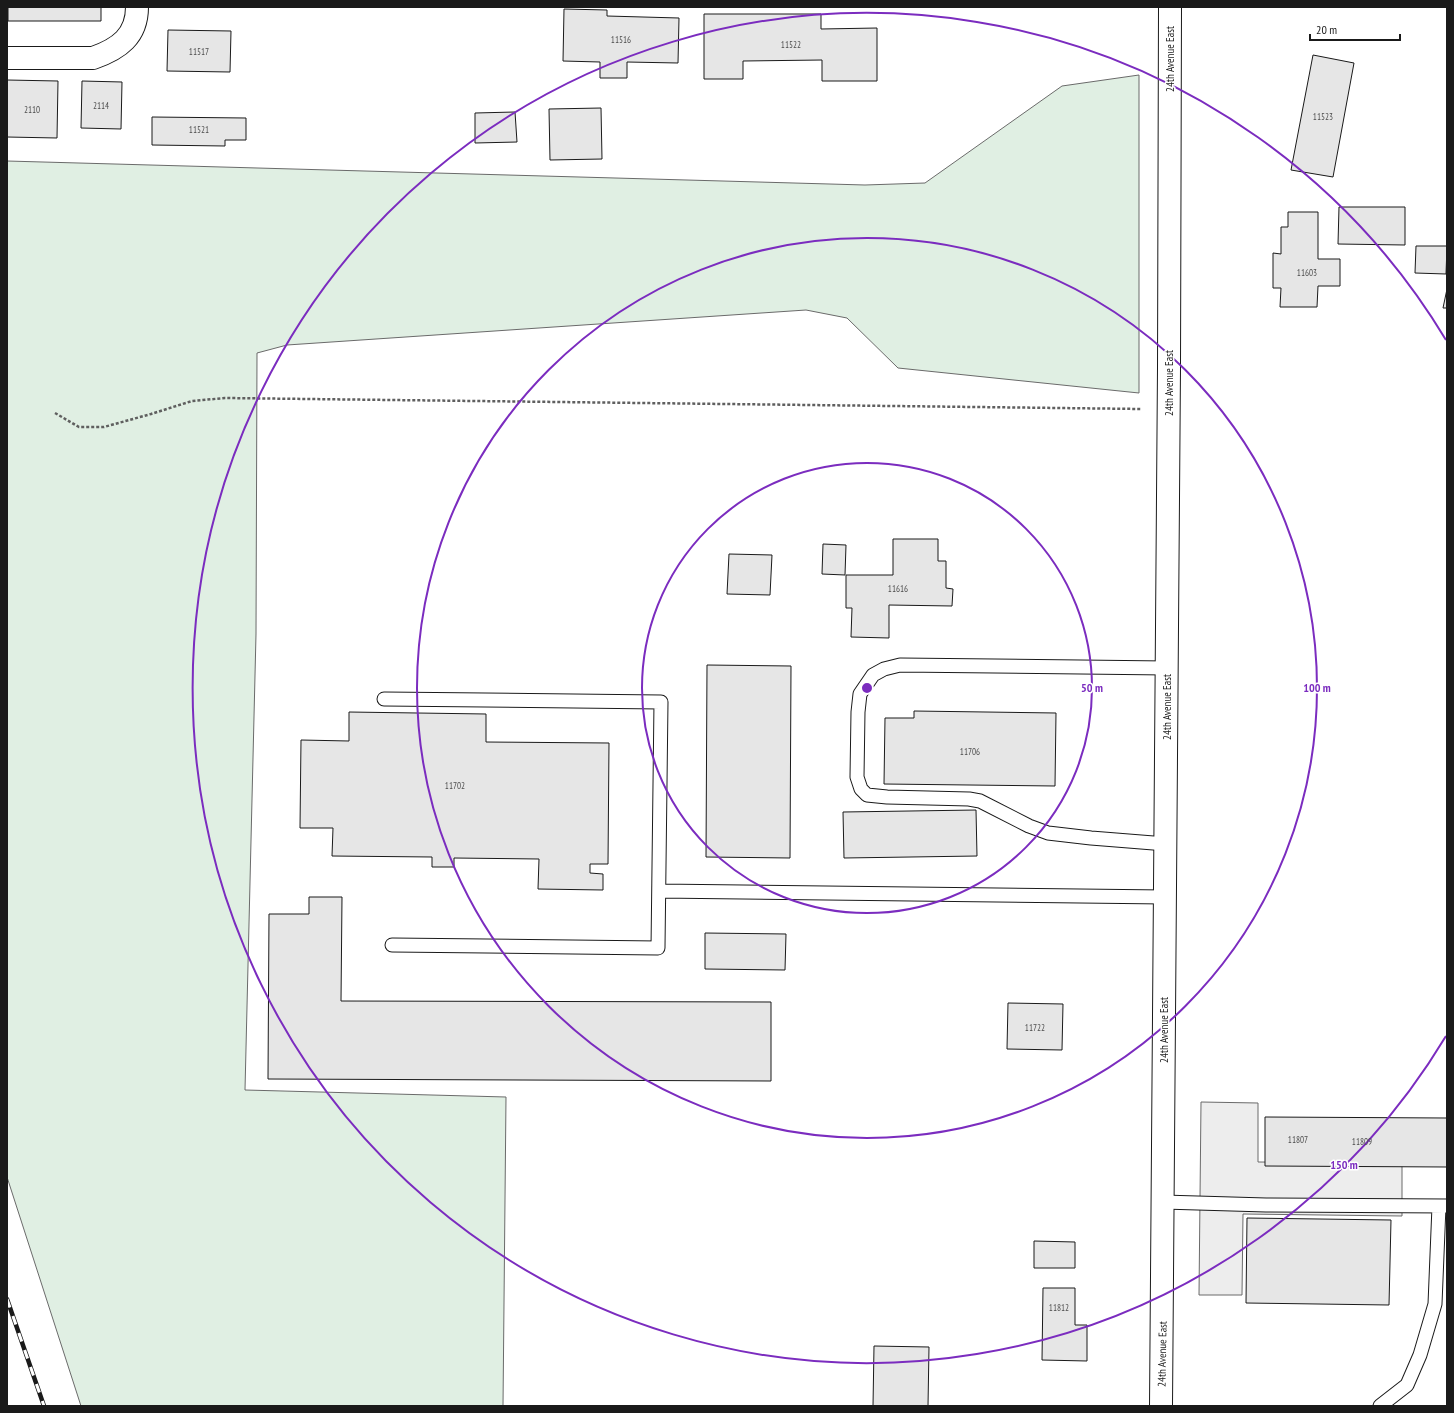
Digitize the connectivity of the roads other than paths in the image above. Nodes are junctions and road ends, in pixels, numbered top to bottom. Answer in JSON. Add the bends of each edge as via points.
{"nodes":[{"id":1,"x":137,"y":7,"type":"edge"},
{"id":2,"x":1170,"y":7,"type":"edge"},
{"id":3,"x":7,"y":58,"type":"edge"},
{"id":4,"x":1167,"y":668,"type":"junction"},
{"id":5,"x":384,"y":699,"type":"dead end"},
{"id":6,"x":1166,"y":844,"type":"junction"},
{"id":7,"x":659,"y":891,"type":"junction"},
{"id":8,"x":1165,"y":897,"type":"junction"},
{"id":9,"x":392,"y":945,"type":"dead end"},
{"id":10,"x":1163,"y":1202,"type":"junction"},
{"id":11,"x":1443,"y":1206,"type":"edge"},
{"id":12,"x":1161,"y":1406,"type":"edge"},
{"id":13,"x":1380,"y":1406,"type":"edge"}],
"edges":[{"from":1,"to":3,"type":"street","via":[[131,34],[106,54],[93,58]]},
{"from":2,"to":4,"type":"street","name":"24th Avenue East"},
{"from":4,"to":6,"type":"street","name":"24th Avenue East"},
{"from":4,"to":6,"type":"lane","via":[[900,665],[884,668],[873,674],[860,694],[857,777],[861,790],[867,795],[969,799],[980,801],[1048,833]]},
{"from":5,"to":7,"type":"lane","via":[[661,702]]},
{"from":6,"to":8,"type":"street","name":"24th Avenue East"},
{"from":7,"to":8,"type":"lane"},
{"from":7,"to":9,"type":"lane","via":[[658,948]]},
{"from":8,"to":10,"type":"street","name":"24th Avenue East"},
{"from":10,"to":11,"type":"lane"},
{"from":10,"to":12,"type":"street","name":"24th Avenue East"},
{"from":11,"to":13,"type":"lane","via":[[1435,1304],[1420,1355],[1407,1385]]}]}
